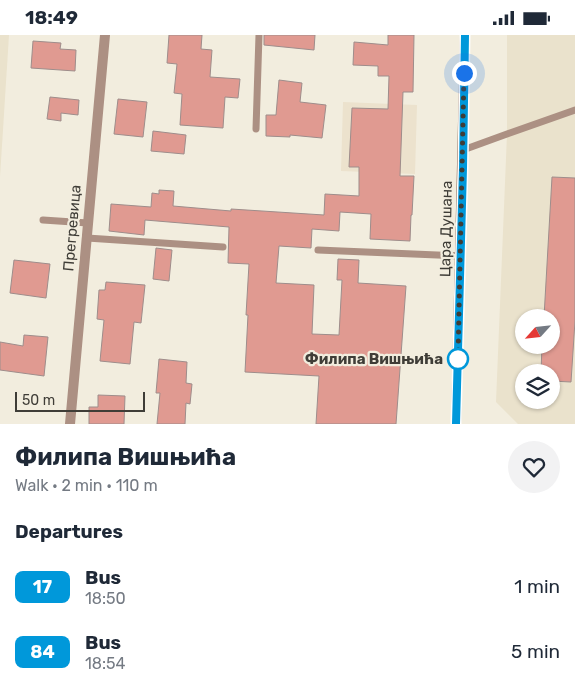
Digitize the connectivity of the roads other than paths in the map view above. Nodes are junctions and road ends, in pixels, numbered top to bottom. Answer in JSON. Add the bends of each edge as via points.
{"nodes":[{"id":1,"x":105,"y":35,"type":"edge"},
{"id":2,"x":259,"y":35,"type":"edge"},
{"id":3,"x":465,"y":35,"type":"edge"},
{"id":4,"x":575,"y":110,"type":"edge"},
{"id":5,"x":256,"y":129,"type":"dead end"},
{"id":6,"x":463,"y":151,"type":"junction"},
{"id":7,"x":43,"y":220,"type":"dead end"},
{"id":8,"x":88,"y":223,"type":"junction"},
{"id":9,"x":87,"y":237,"type":"junction"},
{"id":10,"x":223,"y":247,"type":"dead end"},
{"id":11,"x":318,"y":250,"type":"dead end"},
{"id":12,"x":460,"y":256,"type":"junction"},
{"id":13,"x":70,"y":424,"type":"edge"},
{"id":14,"x":456,"y":424,"type":"edge"}],
"edges":[{"from":1,"to":8,"type":"street","name":"Прегревица"},
{"from":2,"to":5,"type":"lane"},
{"from":3,"to":6,"type":"main road","name":"Цара Душана"},
{"from":4,"to":6,"type":"lane"},
{"from":6,"to":12,"type":"main road","name":"Цара Душана"},
{"from":7,"to":8,"type":"lane"},
{"from":8,"to":9,"type":"street","name":"Прегревица"},
{"from":9,"to":10,"type":"lane"},
{"from":9,"to":13,"type":"street","name":"Прегревица"},
{"from":11,"to":12,"type":"lane"},
{"from":12,"to":14,"type":"main road","name":"Цара Душана"}]}
